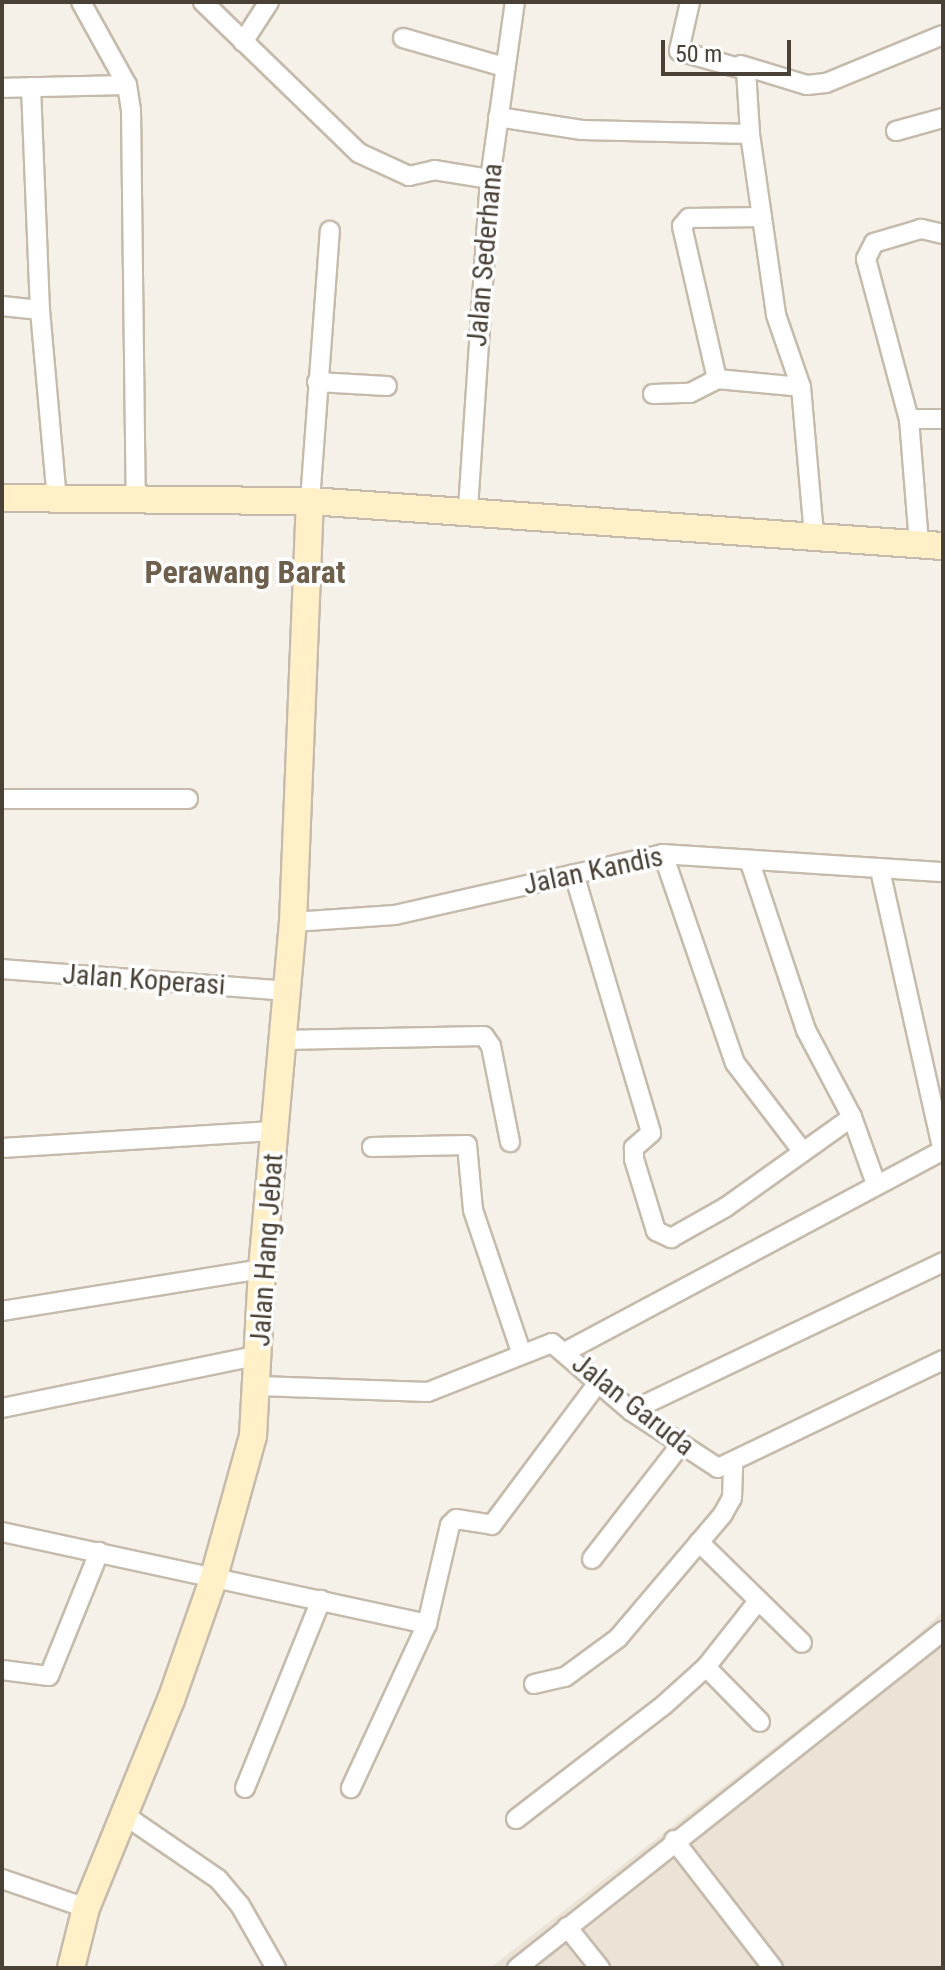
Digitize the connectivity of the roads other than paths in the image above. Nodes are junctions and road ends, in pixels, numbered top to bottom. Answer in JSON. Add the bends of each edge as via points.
{"nodes":[{"id":1,"x":81,"y":2,"type":"edge"},
{"id":2,"x":203,"y":2,"type":"edge"},
{"id":3,"x":269,"y":2,"type":"edge"},
{"id":4,"x":515,"y":2,"type":"edge"},
{"id":5,"x":690,"y":2,"type":"edge"},
{"id":6,"x":943,"y":35,"type":"edge"},
{"id":7,"x":403,"y":38,"type":"dead end"},
{"id":8,"x":243,"y":42,"type":"junction"},
{"id":9,"x":741,"y":65,"type":"junction"},
{"id":10,"x":504,"y":67,"type":"junction"},
{"id":11,"x":127,"y":85,"type":"junction"},
{"id":12,"x":31,"y":87,"type":"junction"},
{"id":13,"x":2,"y":88,"type":"edge"},
{"id":14,"x":498,"y":117,"type":"junction"},
{"id":15,"x":943,"y":118,"type":"edge"},
{"id":16,"x":896,"y":131,"type":"dead end"},
{"id":17,"x":750,"y":134,"type":"junction"},
{"id":18,"x":490,"y":179,"type":"junction"},
{"id":19,"x":762,"y":217,"type":"junction"},
{"id":20,"x":330,"y":231,"type":"dead end"},
{"id":21,"x":943,"y":234,"type":"edge"},
{"id":22,"x":2,"y":306,"type":"edge"},
{"id":23,"x":40,"y":310,"type":"junction"},
{"id":24,"x":717,"y":379,"type":"junction"},
{"id":25,"x":317,"y":382,"type":"junction"},
{"id":26,"x":387,"y":386,"type":"dead end"},
{"id":27,"x":801,"y":387,"type":"junction"},
{"id":28,"x":653,"y":394,"type":"dead end"},
{"id":29,"x":909,"y":419,"type":"junction"},
{"id":30,"x":943,"y":419,"type":"edge"},
{"id":31,"x":2,"y":498,"type":"edge"},
{"id":32,"x":136,"y":501,"type":"junction"},
{"id":33,"x":310,"y":501,"type":"junction"},
{"id":34,"x":57,"y":502,"type":"junction"},
{"id":35,"x":468,"y":509,"type":"junction"},
{"id":36,"x":814,"y":535,"type":"junction"},
{"id":37,"x":931,"y":545,"type":"edge"},
{"id":38,"x":2,"y":799,"type":"edge"},
{"id":39,"x":188,"y":799,"type":"dead end"},
{"id":40,"x":663,"y":854,"type":"junction"},
{"id":41,"x":749,"y":860,"type":"junction"},
{"id":42,"x":880,"y":870,"type":"junction"},
{"id":43,"x":943,"y":872,"type":"edge"},
{"id":44,"x":574,"y":874,"type":"junction"},
{"id":45,"x":293,"y":922,"type":"junction"},
{"id":46,"x":2,"y":969,"type":"edge"},
{"id":47,"x":286,"y":991,"type":"junction"},
{"id":48,"x":282,"y":1040,"type":"junction"},
{"id":49,"x":852,"y":1117,"type":"junction"},
{"id":50,"x":275,"y":1131,"type":"junction"},
{"id":51,"x":510,"y":1142,"type":"dead end"},
{"id":52,"x":372,"y":1147,"type":"dead end"},
{"id":53,"x":2,"y":1148,"type":"edge"},
{"id":54,"x":943,"y":1151,"type":"edge"},
{"id":55,"x":803,"y":1152,"type":"junction"},
{"id":56,"x":876,"y":1184,"type":"junction"},
{"id":57,"x":943,"y":1262,"type":"edge"},
{"id":58,"x":262,"y":1269,"type":"junction"},
{"id":59,"x":2,"y":1311,"type":"edge"},
{"id":60,"x":521,"y":1352,"type":"junction"},
{"id":61,"x":565,"y":1352,"type":"junction"},
{"id":62,"x":260,"y":1355,"type":"junction"},
{"id":63,"x":943,"y":1360,"type":"edge"},
{"id":64,"x":598,"y":1383,"type":"junction"},
{"id":65,"x":259,"y":1386,"type":"junction"},
{"id":66,"x":2,"y":1408,"type":"edge"},
{"id":67,"x":631,"y":1411,"type":"junction"},
{"id":68,"x":679,"y":1447,"type":"junction"},
{"id":69,"x":733,"y":1464,"type":"junction"},
{"id":70,"x":2,"y":1532,"type":"edge"},
{"id":71,"x":699,"y":1542,"type":"junction"},
{"id":72,"x":99,"y":1552,"type":"junction"},
{"id":73,"x":592,"y":1559,"type":"dead end"},
{"id":74,"x":213,"y":1580,"type":"junction"},
{"id":75,"x":321,"y":1600,"type":"junction"},
{"id":76,"x":759,"y":1600,"type":"junction"},
{"id":77,"x":427,"y":1624,"type":"junction"},
{"id":78,"x":939,"y":1641,"type":"edge"},
{"id":79,"x":802,"y":1643,"type":"dead end"},
{"id":80,"x":706,"y":1667,"type":"junction"},
{"id":81,"x":2,"y":1670,"type":"edge"},
{"id":82,"x":534,"y":1684,"type":"dead end"},
{"id":83,"x":760,"y":1722,"type":"dead end"},
{"id":84,"x":245,"y":1788,"type":"dead end"},
{"id":85,"x":351,"y":1788,"type":"dead end"},
{"id":86,"x":123,"y":1814,"type":"junction"},
{"id":87,"x":516,"y":1819,"type":"dead end"},
{"id":88,"x":674,"y":1840,"type":"junction"},
{"id":89,"x":2,"y":1879,"type":"edge"},
{"id":90,"x":86,"y":1908,"type":"junction"},
{"id":91,"x":567,"y":1927,"type":"junction"},
{"id":92,"x":71,"y":1968,"type":"edge"},
{"id":93,"x":276,"y":1968,"type":"edge"},
{"id":94,"x":517,"y":1968,"type":"edge"},
{"id":95,"x":600,"y":1968,"type":"edge"},
{"id":96,"x":773,"y":1968,"type":"edge"}],
"edges":[{"from":1,"to":11,"type":"street"},
{"from":2,"to":8,"type":"street"},
{"from":3,"to":8,"type":"street"},
{"from":4,"to":10,"type":"street","name":"Jalan Sederhana"},
{"from":5,"to":9,"type":"street","via":[[679,51]]},
{"from":6,"to":9,"type":"street","via":[[826,83],[807,85]]},
{"from":7,"to":10,"type":"street"},
{"from":8,"to":18,"type":"street","via":[[359,153],[409,176],[434,170]]},
{"from":9,"to":17,"type":"street","via":[[746,70]]},
{"from":10,"to":14,"type":"street","name":"Jalan Sederhana"},
{"from":11,"to":12,"type":"street"},
{"from":11,"to":32,"type":"street"},
{"from":12,"to":13,"type":"street"},
{"from":12,"to":23,"type":"street"},
{"from":14,"to":17,"type":"street","via":[[582,130]]},
{"from":14,"to":18,"type":"street","name":"Jalan Sederhana"},
{"from":15,"to":16,"type":"street"},
{"from":17,"to":19,"type":"street"},
{"from":18,"to":35,"type":"street","name":"Jalan Sederhana"},
{"from":19,"to":24,"type":"street","via":[[689,218],[682,226]]},
{"from":19,"to":27,"type":"street","via":[[776,315]]},
{"from":20,"to":25,"type":"street"},
{"from":21,"to":29,"type":"street","via":[[921,229],[874,243],[866,259]]},
{"from":22,"to":23,"type":"street"},
{"from":23,"to":34,"type":"street"},
{"from":24,"to":27,"type":"street"},
{"from":24,"to":28,"type":"street","via":[[690,393]]},
{"from":25,"to":26,"type":"street"},
{"from":25,"to":33,"type":"street"},
{"from":27,"to":36,"type":"street"},
{"from":29,"to":30,"type":"street"},
{"from":29,"to":37,"type":"street"},
{"from":31,"to":34,"type":"street"},
{"from":32,"to":33,"type":"street"},
{"from":32,"to":34,"type":"street"},
{"from":33,"to":35,"type":"street"},
{"from":33,"to":45,"type":"street","name":"Jalan Hang Jebat"},
{"from":35,"to":36,"type":"street"},
{"from":36,"to":37,"type":"street"},
{"from":38,"to":39,"type":"street"},
{"from":40,"to":41,"type":"street","name":"Jalan Kandis"},
{"from":40,"to":44,"type":"street","name":"Jalan Kandis"},
{"from":40,"to":55,"type":"street","via":[[735,1063]]},
{"from":41,"to":42,"type":"street","name":"Jalan Kandis"},
{"from":41,"to":49,"type":"street","via":[[806,1030]]},
{"from":42,"to":43,"type":"street","name":"Jalan Kandis"},
{"from":42,"to":54,"type":"street"},
{"from":44,"to":45,"type":"street","name":"Jalan Kandis","via":[[395,915]]},
{"from":44,"to":55,"type":"street","via":[[651,1133],[633,1152],[656,1231],[671,1238],[695,1227]]},
{"from":45,"to":47,"type":"street","name":"Jalan Hang Jebat"},
{"from":46,"to":47,"type":"street","name":"Jalan Koperasi"},
{"from":47,"to":48,"type":"street","name":"Jalan Hang Jebat"},
{"from":48,"to":50,"type":"street","name":"Jalan Hang Jebat"},
{"from":48,"to":51,"type":"street","via":[[484,1036],[490,1041]]},
{"from":49,"to":55,"type":"street"},
{"from":49,"to":56,"type":"street"},
{"from":50,"to":53,"type":"street"},
{"from":50,"to":58,"type":"street","name":"Jalan Hang Jebat"},
{"from":52,"to":60,"type":"street","via":[[467,1145],[473,1210]]},
{"from":54,"to":56,"type":"street"},
{"from":56,"to":61,"type":"street"},
{"from":57,"to":67,"type":"street"},
{"from":58,"to":59,"type":"street"},
{"from":58,"to":62,"type":"street","name":"Jalan Hang Jebat"},
{"from":60,"to":61,"type":"street","name":"Jalan Garuda","via":[[552,1343]]},
{"from":60,"to":65,"type":"street","name":"Jalan Garuda","via":[[428,1392]]},
{"from":61,"to":64,"type":"street","name":"Jalan Garuda"},
{"from":62,"to":65,"type":"street","name":"Jalan Hang Jebat"},
{"from":62,"to":66,"type":"street"},
{"from":63,"to":69,"type":"street"},
{"from":64,"to":67,"type":"street","name":"Jalan Garuda"},
{"from":64,"to":77,"type":"street","via":[[492,1525],[456,1519],[450,1525]]},
{"from":65,"to":74,"type":"street","name":"Jalan Hang Jebat","via":[[253,1436]]},
{"from":67,"to":68,"type":"street","name":"Jalan Garuda"},
{"from":68,"to":69,"type":"street","name":"Jalan Garuda","via":[[718,1468]]},
{"from":68,"to":73,"type":"street"},
{"from":69,"to":71,"type":"street","via":[[732,1498]]},
{"from":70,"to":72,"type":"street"},
{"from":71,"to":76,"type":"street"},
{"from":71,"to":82,"type":"street","via":[[618,1638],[565,1677]]},
{"from":72,"to":74,"type":"street"},
{"from":72,"to":81,"type":"street","via":[[49,1676]]},
{"from":74,"to":75,"type":"street"},
{"from":74,"to":86,"type":"street","name":"Jalan Hang Jebat"},
{"from":75,"to":77,"type":"street"},
{"from":75,"to":84,"type":"street"},
{"from":76,"to":79,"type":"street"},
{"from":76,"to":80,"type":"street"},
{"from":77,"to":85,"type":"street"},
{"from":78,"to":88,"type":"street"},
{"from":80,"to":83,"type":"street"},
{"from":80,"to":87,"type":"street"},
{"from":86,"to":90,"type":"street","name":"Jalan Hang Jebat"},
{"from":86,"to":93,"type":"street","via":[[218,1879],[240,1905]]},
{"from":88,"to":91,"type":"street"},
{"from":88,"to":96,"type":"street"},
{"from":89,"to":90,"type":"street"},
{"from":90,"to":92,"type":"street","name":"Jalan Hang Jebat"},
{"from":91,"to":94,"type":"street"},
{"from":91,"to":95,"type":"street"}]}
